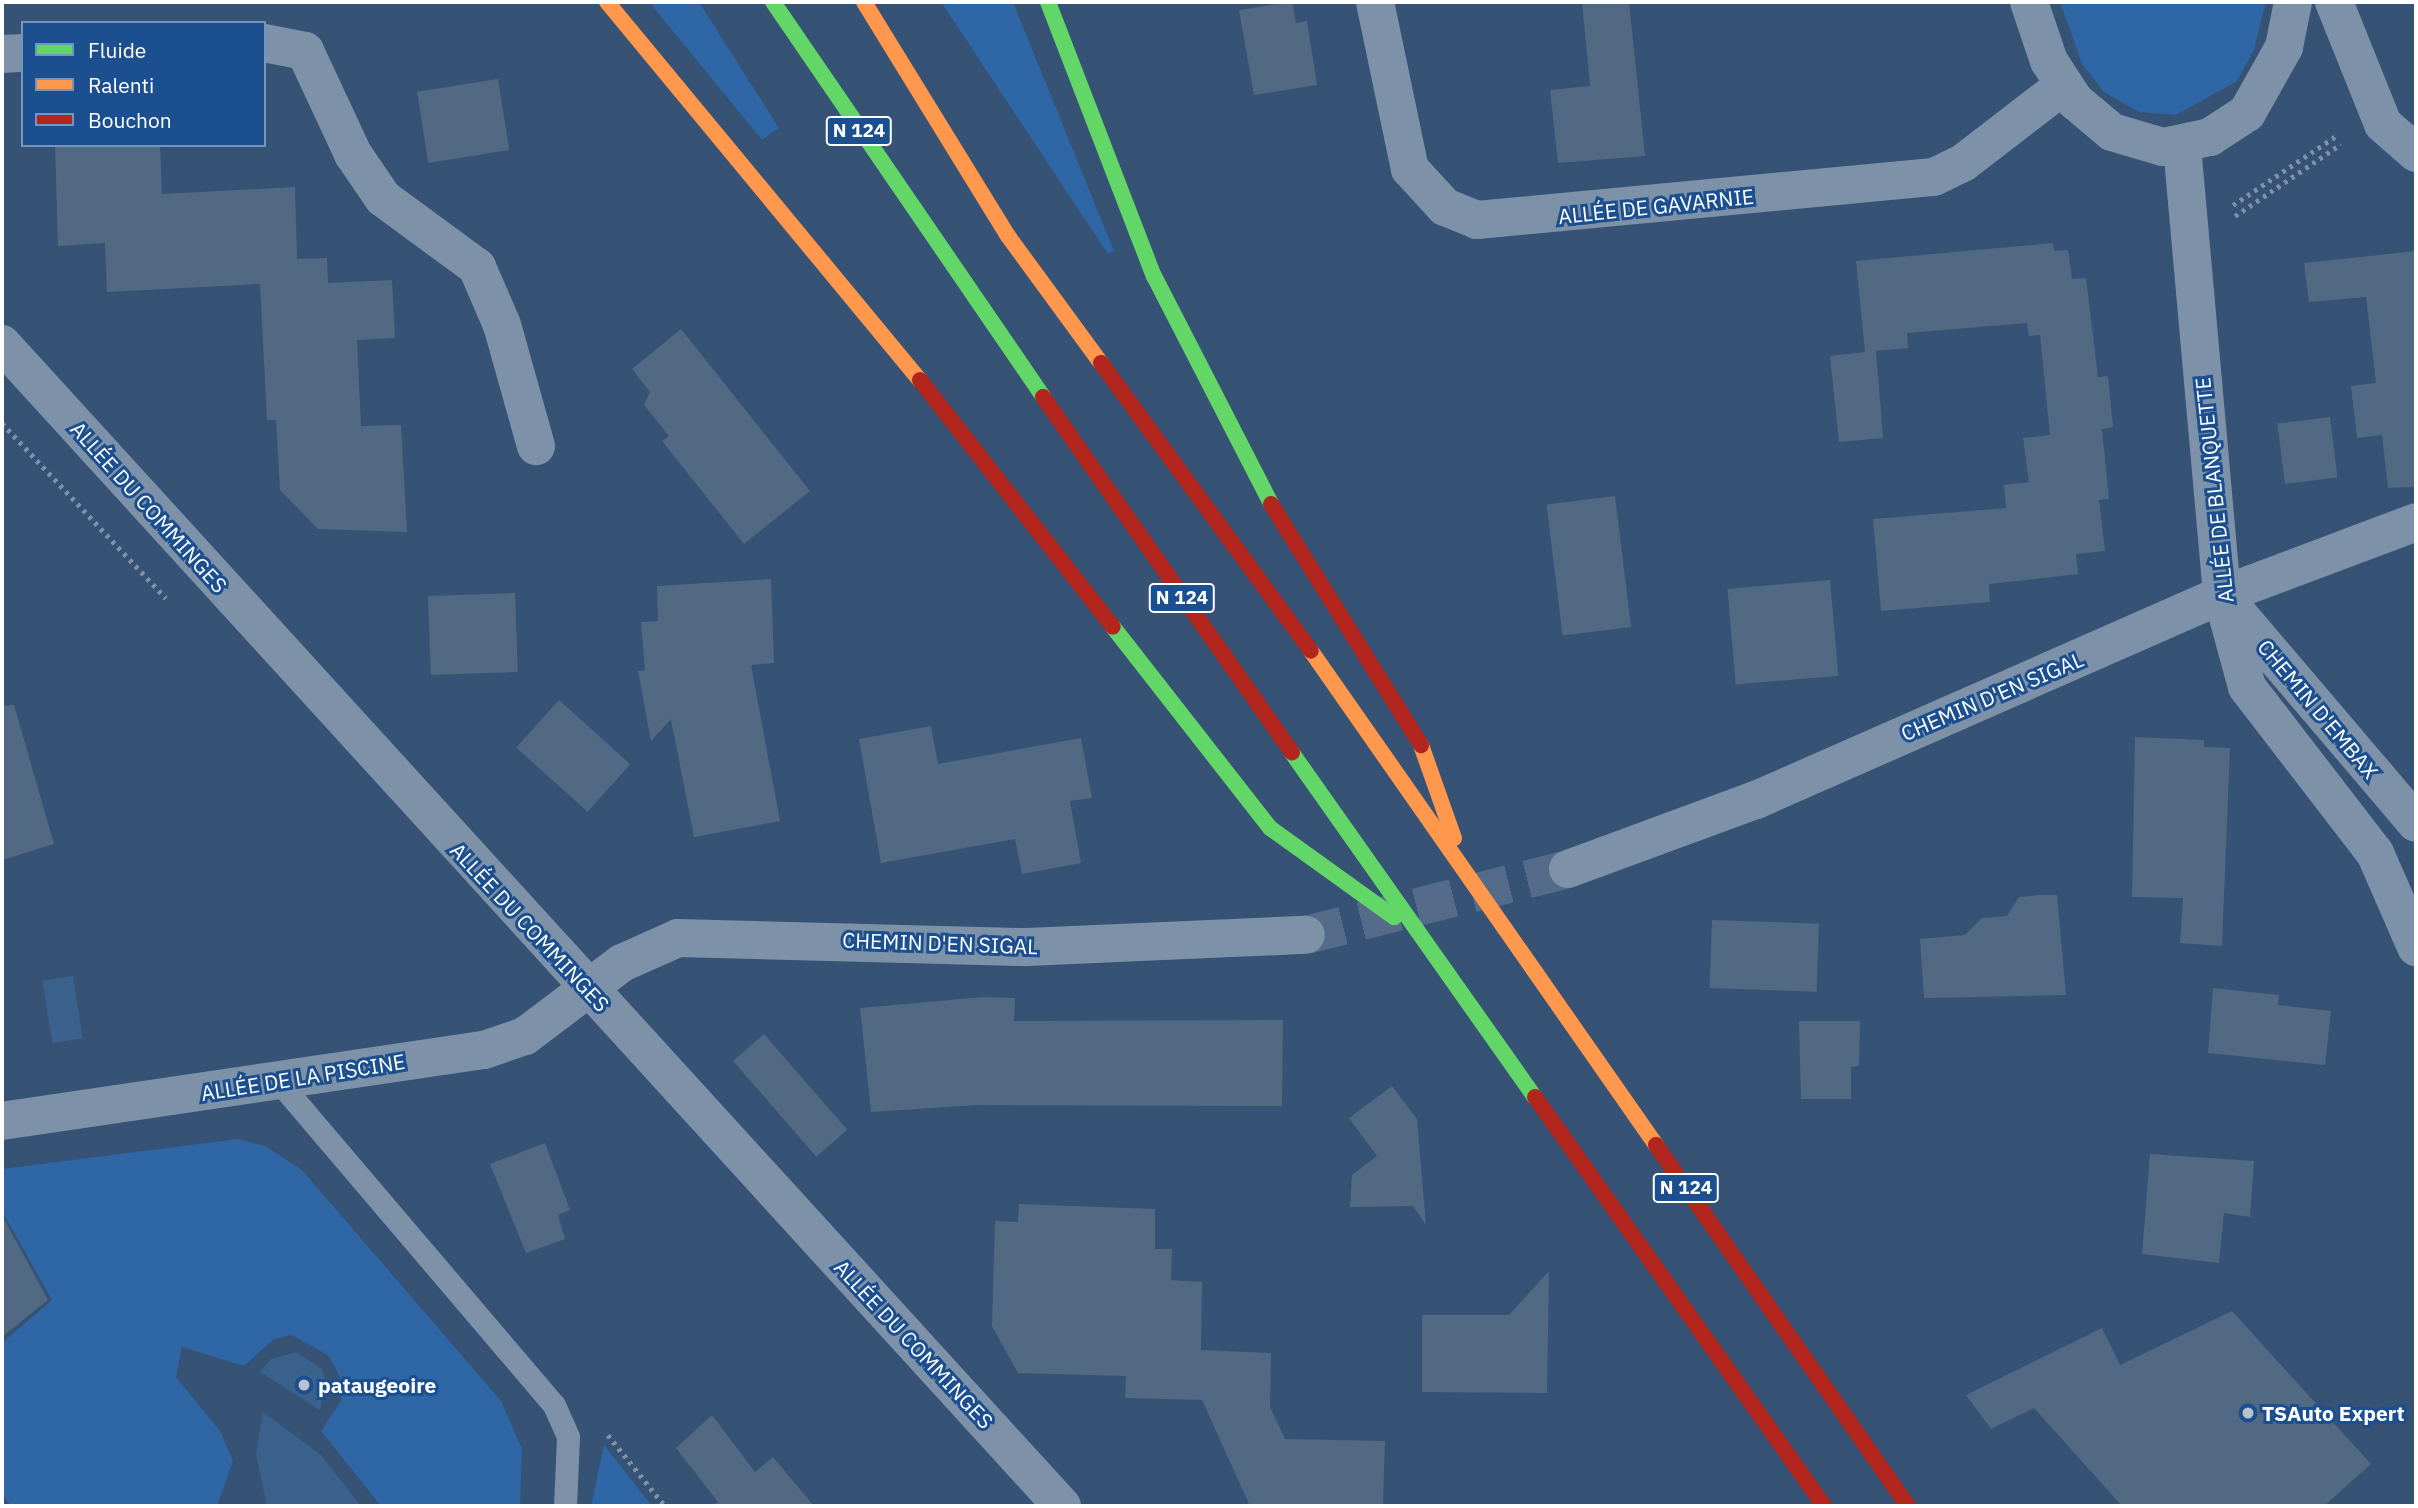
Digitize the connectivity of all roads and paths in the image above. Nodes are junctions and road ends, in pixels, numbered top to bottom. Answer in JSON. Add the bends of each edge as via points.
{"nodes":[{"id":1,"x":607,"y":2,"type":"edge"},
{"id":2,"x":773,"y":2,"type":"edge"},
{"id":3,"x":864,"y":2,"type":"edge"},
{"id":4,"x":1048,"y":2,"type":"edge"},
{"id":5,"x":1375,"y":2,"type":"edge"},
{"id":6,"x":2029,"y":2,"type":"edge"},
{"id":7,"x":2293,"y":2,"type":"edge"},
{"id":8,"x":2334,"y":2,"type":"edge"},
{"id":9,"x":266,"y":43,"type":"edge"},
{"id":10,"x":21,"y":53,"type":"edge"},
{"id":11,"x":2,"y":54,"type":"edge"},
{"id":12,"x":2063,"y":86,"type":"junction"},
{"id":13,"x":2378,"y":114,"type":"junction"},
{"id":14,"x":2182,"y":146,"type":"junction"},
{"id":15,"x":2416,"y":153,"type":"edge"},
{"id":16,"x":2188,"y":212,"type":"junction"},
{"id":17,"x":2230,"y":219,"type":"dead end"},
{"id":18,"x":2,"y":344,"type":"edge"},
{"id":19,"x":536,"y":446,"type":"dead end"},
{"id":20,"x":2416,"y":522,"type":"edge"},
{"id":21,"x":2222,"y":595,"type":"junction"},
{"id":22,"x":2416,"y":823,"type":"edge"},
{"id":23,"x":1568,"y":869,"type":"tunnel mouth"},
{"id":24,"x":1464,"y":871,"type":"junction"},
{"id":25,"x":2407,"y":906,"type":"edge"},
{"id":26,"x":1306,"y":935,"type":"tunnel mouth"},
{"id":27,"x":1419,"y":935,"type":"junction"},
{"id":28,"x":2416,"y":947,"type":"edge"},
{"id":29,"x":575,"y":1000,"type":"junction"},
{"id":30,"x":279,"y":1082,"type":"junction"},
{"id":31,"x":2,"y":1121,"type":"edge"},
{"id":32,"x":566,"y":1429,"type":"junction"},
{"id":33,"x":565,"y":1506,"type":"edge"},
{"id":34,"x":665,"y":1506,"type":"edge"},
{"id":35,"x":1062,"y":1506,"type":"edge"},
{"id":36,"x":1824,"y":1506,"type":"edge"},
{"id":37,"x":1909,"y":1506,"type":"edge"}],
"edges":[{"from":1,"to":27,"type":"highway","via":[[876,324],[1270,828]]},
{"from":2,"to":27,"type":"highway","number":"N 124","via":[[946,259]]},
{"from":3,"to":24,"type":"highway","number":"N 124","via":[[1008,236],[1266,586]]},
{"from":4,"to":24,"type":"highway","via":[[1154,276],[1205,383],[1306,568],[1432,761]]},
{"from":5,"to":12,"type":"street","name":"ALLÉE DE GAVARNIE","via":[[1410,169],[1444,207],[1477,220],[1934,177],[1963,163]]},
{"from":6,"to":12,"type":"street"},
{"from":7,"to":14,"type":"street","via":[[2284,47],[2246,113],[2210,137]]},
{"from":8,"to":13,"type":"street"},
{"from":9,"to":19,"type":"street","via":[[305,51],[353,154],[383,198],[477,267],[502,325]]},
{"from":10,"to":11,"type":"street"},
{"from":12,"to":14,"type":"street","via":[[2112,132],[2146,145]]},
{"from":13,"to":15,"type":"street","via":[[2393,138]]},
{"from":13,"to":16,"type":"path","via":[[2229,208]]},
{"from":13,"to":17,"type":"path"},
{"from":14,"to":16,"type":"street","name":"ALLÉE DE BLANQUETTE"},
{"from":16,"to":21,"type":"street","name":"ALLÉE DE BLANQUETTE"},
{"from":18,"to":29,"type":"street","name":"ALLÉE DU COMMINGES"},
{"from":20,"to":21,"type":"street","name":"CHEMIN D'EN SIGAL"},
{"from":21,"to":22,"type":"street","name":"CHEMIN D'EMBAX"},
{"from":21,"to":23,"type":"street","name":"CHEMIN D'EN SIGAL","via":[[1756,800]]},
{"from":21,"to":25,"type":"street","name":"ALLÉE DE BLANQUETTE","via":[[2247,687],[2375,853]]},
{"from":24,"to":37,"type":"highway","number":"N 124"},
{"from":25,"to":28,"type":"street","name":"ALLÉE DE BLANQUETTE"},
{"from":26,"to":29,"type":"street","name":"CHEMIN D'EN SIGAL","via":[[1027,947],[678,939],[622,963]]},
{"from":27,"to":36,"type":"highway","number":"N 124"},
{"from":29,"to":30,"type":"street","name":"ALLÉE DE LA PISCINE","via":[[525,1036],[484,1050]]},
{"from":29,"to":35,"type":"street","name":"ALLÉE DU COMMINGES"},
{"from":30,"to":31,"type":"street","name":"ALLÉE DE LA PISCINE"},
{"from":30,"to":32,"type":"lane","via":[[554,1405]]},
{"from":32,"to":33,"type":"lane"},
{"from":32,"to":34,"type":"path","via":[[598,1422]]}]}
